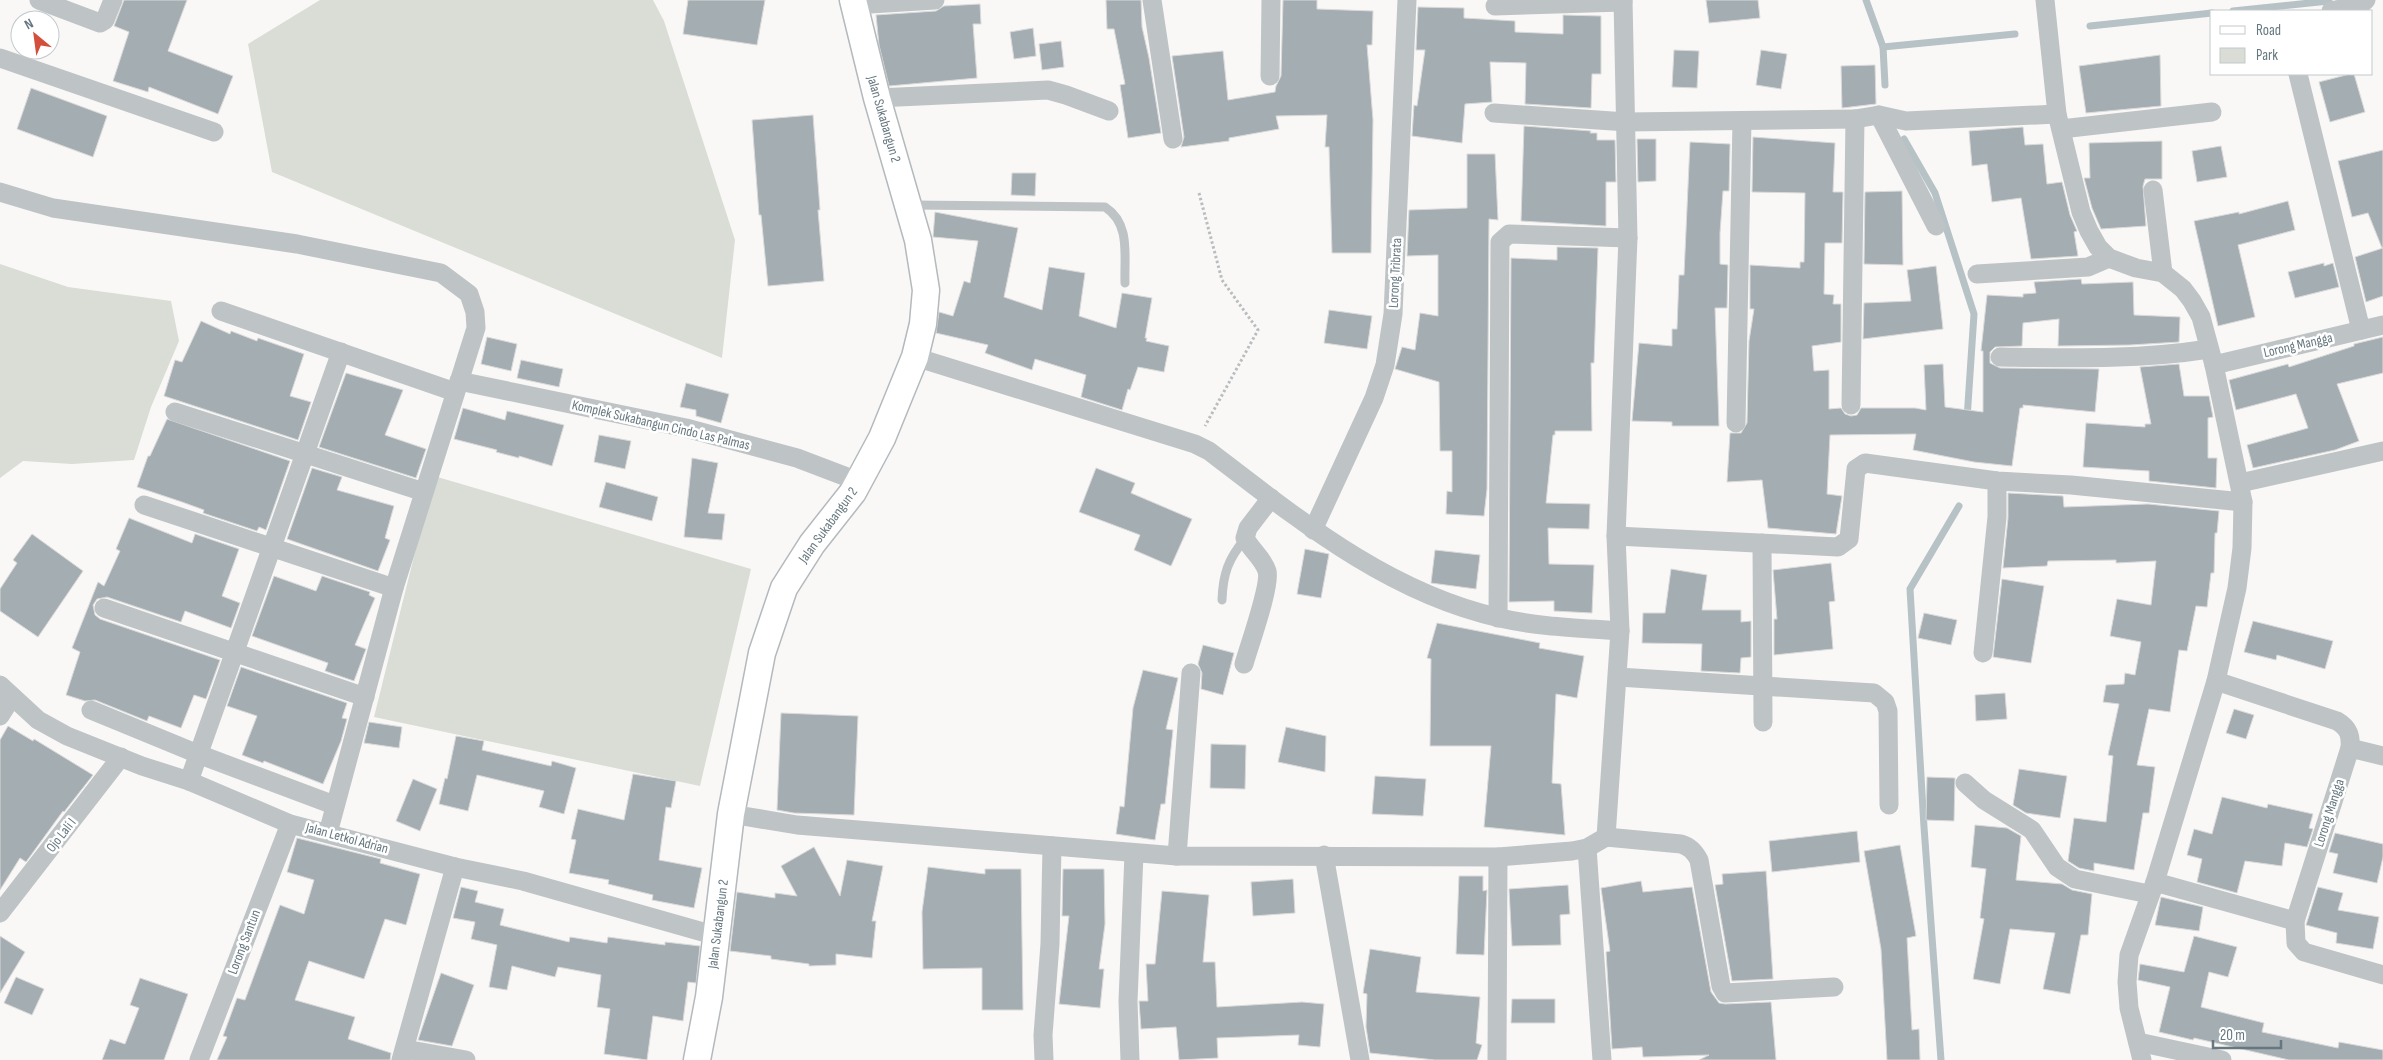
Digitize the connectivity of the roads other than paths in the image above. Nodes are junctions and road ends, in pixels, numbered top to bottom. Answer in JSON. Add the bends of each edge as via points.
{"nodes":[{"id":1,"x":39,"y":0,"type":"edge"},
{"id":2,"x":113,"y":0,"type":"edge"},
{"id":3,"x":935,"y":0,"type":"edge"},
{"id":4,"x":1152,"y":0,"type":"edge"},
{"id":5,"x":1271,"y":0,"type":"edge"},
{"id":6,"x":1407,"y":0,"type":"edge"},
{"id":7,"x":2045,"y":0,"type":"edge"},
{"id":8,"x":2366,"y":0,"type":"edge"},
{"id":9,"x":1623,"y":1,"type":"edge"},
{"id":10,"x":853,"y":3,"type":"edge"},
{"id":11,"x":1495,"y":6,"type":"dead end"},
{"id":12,"x":2336,"y":10,"type":"edge"},
{"id":13,"x":0,"y":58,"type":"edge"},
{"id":14,"x":2298,"y":75,"type":"edge"},
{"id":15,"x":1270,"y":76,"type":"dead end"},
{"id":16,"x":877,"y":98,"type":"junction"},
{"id":17,"x":1109,"y":111,"type":"dead end"},
{"id":18,"x":2212,"y":112,"type":"dead end"},
{"id":19,"x":1494,"y":113,"type":"dead end"},
{"id":20,"x":1878,"y":115,"type":"junction"},
{"id":21,"x":1856,"y":119,"type":"junction"},
{"id":22,"x":1742,"y":121,"type":"junction"},
{"id":23,"x":1627,"y":122,"type":"junction"},
{"id":24,"x":2059,"y":122,"type":"junction"},
{"id":25,"x":214,"y":132,"type":"dead end"},
{"id":26,"x":1172,"y":139,"type":"dead end"},
{"id":27,"x":2153,"y":190,"type":"dead end"},
{"id":28,"x":0,"y":192,"type":"edge"},
{"id":29,"x":908,"y":205,"type":"junction"},
{"id":30,"x":1936,"y":226,"type":"dead end"},
{"id":31,"x":1628,"y":238,"type":"junction"},
{"id":32,"x":2110,"y":258,"type":"junction"},
{"id":33,"x":2163,"y":273,"type":"junction"},
{"id":34,"x":1977,"y":274,"type":"dead end"},
{"id":35,"x":1125,"y":283,"type":"dead end"},
{"id":36,"x":221,"y":311,"type":"dead end"},
{"id":37,"x":2383,"y":325,"type":"edge"},
{"id":38,"x":2361,"y":330,"type":"junction"},
{"id":39,"x":341,"y":352,"type":"junction"},
{"id":40,"x":915,"y":357,"type":"junction"},
{"id":41,"x":2000,"y":357,"type":"dead end"},
{"id":42,"x":2211,"y":357,"type":"junction"},
{"id":43,"x":457,"y":387,"type":"junction"},
{"id":44,"x":1851,"y":405,"type":"dead end"},
{"id":45,"x":175,"y":412,"type":"dead end"},
{"id":46,"x":1736,"y":423,"type":"dead end"},
{"id":47,"x":2383,"y":451,"type":"edge"},
{"id":48,"x":305,"y":453,"type":"junction"},
{"id":49,"x":1997,"y":481,"type":"junction"},
{"id":50,"x":860,"y":482,"type":"junction"},
{"id":51,"x":2240,"y":483,"type":"junction"},
{"id":52,"x":424,"y":492,"type":"junction"},
{"id":53,"x":1271,"y":498,"type":"junction"},
{"id":54,"x":2243,"y":502,"type":"junction"},
{"id":55,"x":144,"y":505,"type":"dead end"},
{"id":56,"x":1313,"y":530,"type":"junction"},
{"id":57,"x":1616,"y":536,"type":"junction"},
{"id":58,"x":1245,"y":538,"type":"junction"},
{"id":59,"x":1762,"y":543,"type":"junction"},
{"id":60,"x":271,"y":548,"type":"junction"},
{"id":61,"x":394,"y":588,"type":"junction"},
{"id":62,"x":1222,"y":600,"type":"dead end"},
{"id":63,"x":104,"y":608,"type":"dead end"},
{"id":64,"x":1498,"y":618,"type":"junction"},
{"id":65,"x":1620,"y":631,"type":"junction"},
{"id":66,"x":235,"y":651,"type":"junction"},
{"id":67,"x":1983,"y":653,"type":"dead end"},
{"id":68,"x":1244,"y":664,"type":"dead end"},
{"id":69,"x":1191,"y":673,"type":"dead end"},
{"id":70,"x":1618,"y":677,"type":"junction"},
{"id":71,"x":2216,"y":681,"type":"junction"},
{"id":72,"x":1763,"y":685,"type":"junction"},
{"id":73,"x":6,"y":691,"type":"edge"},
{"id":74,"x":366,"y":697,"type":"junction"},
{"id":75,"x":91,"y":710,"type":"dead end"},
{"id":76,"x":0,"y":716,"type":"edge"},
{"id":77,"x":1763,"y":722,"type":"dead end"},
{"id":78,"x":2350,"y":748,"type":"junction"},
{"id":79,"x":198,"y":754,"type":"junction"},
{"id":80,"x":2383,"y":756,"type":"edge"},
{"id":81,"x":121,"y":757,"type":"junction"},
{"id":82,"x":189,"y":781,"type":"junction"},
{"id":83,"x":1964,"y":783,"type":"dead end"},
{"id":84,"x":334,"y":805,"type":"junction"},
{"id":85,"x":1889,"y":805,"type":"dead end"},
{"id":86,"x":732,"y":814,"type":"junction"},
{"id":87,"x":290,"y":824,"type":"junction"},
{"id":88,"x":328,"y":833,"type":"junction"},
{"id":89,"x":1606,"y":837,"type":"junction"},
{"id":90,"x":1052,"y":846,"type":"junction"},
{"id":91,"x":1587,"y":848,"type":"junction"},
{"id":92,"x":1134,"y":854,"type":"junction"},
{"id":93,"x":1324,"y":855,"type":"junction"},
{"id":94,"x":1176,"y":856,"type":"junction"},
{"id":95,"x":1498,"y":857,"type":"junction"},
{"id":96,"x":455,"y":867,"type":"junction"},
{"id":97,"x":2152,"y":888,"type":"junction"},
{"id":98,"x":0,"y":913,"type":"edge"},
{"id":99,"x":2295,"y":921,"type":"junction"},
{"id":100,"x":716,"y":936,"type":"junction"},
{"id":101,"x":2383,"y":975,"type":"edge"},
{"id":102,"x":1834,"y":987,"type":"dead end"},
{"id":103,"x":2140,"y":1051,"type":"edge"},
{"id":104,"x":403,"y":1054,"type":"edge"},
{"id":105,"x":199,"y":1060,"type":"edge"},
{"id":106,"x":466,"y":1060,"type":"edge"},
{"id":107,"x":697,"y":1060,"type":"edge"},
{"id":108,"x":1044,"y":1060,"type":"edge"},
{"id":109,"x":1130,"y":1060,"type":"edge"},
{"id":110,"x":1360,"y":1060,"type":"edge"},
{"id":111,"x":1497,"y":1060,"type":"edge"},
{"id":112,"x":1602,"y":1060,"type":"edge"},
{"id":113,"x":2222,"y":1060,"type":"edge"}],
"edges":[{"from":1,"to":2,"type":"street","via":[[100,22],[105,20]]},
{"from":3,"to":10,"type":"street"},
{"from":4,"to":26,"type":"street"},
{"from":5,"to":15,"type":"street"},
{"from":6,"to":56,"type":"street","name":"Lorong Tribrata","via":[[1393,304],[1385,365],[1374,398]]},
{"from":7,"to":24,"type":"street"},
{"from":8,"to":12,"type":"street","via":[[2360,5]]},
{"from":9,"to":11,"type":"street"},
{"from":9,"to":23,"type":"street"},
{"from":10,"to":16,"type":"street","name":"Jalan Sukabangun 2"},
{"from":13,"to":25,"type":"street"},
{"from":14,"to":38,"type":"street"},
{"from":16,"to":17,"type":"street","via":[[1048,90]]},
{"from":16,"to":29,"type":"street","name":"Jalan Sukabangun 2"},
{"from":18,"to":24,"type":"street"},
{"from":19,"to":23,"type":"street"},
{"from":20,"to":21,"type":"street"},
{"from":20,"to":24,"type":"street","via":[[1906,120]]},
{"from":20,"to":30,"type":"street"},
{"from":21,"to":22,"type":"street"},
{"from":21,"to":44,"type":"street"},
{"from":22,"to":23,"type":"street"},
{"from":22,"to":46,"type":"street"},
{"from":23,"to":31,"type":"street"},
{"from":24,"to":32,"type":"street","via":[[2088,232]]},
{"from":27,"to":33,"type":"street"},
{"from":28,"to":43,"type":"street","via":[[53,208],[297,244],[441,273],[469,294],[475,312],[476,328]]},
{"from":29,"to":35,"type":"lane","via":[[1106,207],[1121,223]]},
{"from":29,"to":40,"type":"street","name":"Jalan Sukabangun 2","via":[[918,240],[926,290],[923,324]]},
{"from":31,"to":57,"type":"street"},
{"from":31,"to":64,"type":"street","via":[[1509,234],[1500,242]]},
{"from":32,"to":33,"type":"street","via":[[2136,268]]},
{"from":32,"to":34,"type":"street","via":[[2088,267]]},
{"from":33,"to":42,"type":"street","via":[[2192,301],[2201,317]]},
{"from":36,"to":39,"type":"street","name":"Komplek Sukabangun Cindo Las Palmas"},
{"from":37,"to":38,"type":"street","name":"Lorong Mangga"},
{"from":38,"to":42,"type":"street","name":"Lorong Mangga"},
{"from":39,"to":43,"type":"street","name":"Komplek Sukabangun Cindo Las Palmas"},
{"from":39,"to":48,"type":"street"},
{"from":40,"to":50,"type":"street","name":"Jalan Sukabangun 2"},
{"from":40,"to":53,"type":"street","via":[[1195,444]]},
{"from":41,"to":42,"type":"street","name":"Lorong Mangga","via":[[2175,354]]},
{"from":42,"to":51,"type":"street"},
{"from":43,"to":50,"type":"street","name":"Komplek Sukabangun Cindo Las Palmas","via":[[686,428],[797,458]]},
{"from":43,"to":52,"type":"street"},
{"from":45,"to":48,"type":"street"},
{"from":47,"to":51,"type":"street"},
{"from":48,"to":52,"type":"street"},
{"from":48,"to":60,"type":"street"},
{"from":49,"to":54,"type":"street"},
{"from":49,"to":59,"type":"street","via":[[1865,463],[1856,469],[1851,527],[1846,543],[1838,548]]},
{"from":49,"to":67,"type":"street","via":[[1997,516]]},
{"from":50,"to":86,"type":"street","name":"Jalan Sukabangun 2","via":[[812,544],[784,588],[762,653]]},
{"from":51,"to":54,"type":"street"},
{"from":52,"to":61,"type":"street"},
{"from":53,"to":56,"type":"street"},
{"from":53,"to":58,"type":"street","via":[[1248,528]]},
{"from":54,"to":71,"type":"street","via":[[2237,588]]},
{"from":55,"to":60,"type":"street"},
{"from":56,"to":64,"type":"street","via":[[1408,587]]},
{"from":57,"to":59,"type":"street"},
{"from":57,"to":65,"type":"street"},
{"from":58,"to":62,"type":"lane","via":[[1231,556],[1223,580]]},
{"from":58,"to":68,"type":"street","via":[[1268,574]]},
{"from":59,"to":72,"type":"street"},
{"from":60,"to":61,"type":"street"},
{"from":60,"to":66,"type":"street"},
{"from":61,"to":74,"type":"street"},
{"from":63,"to":66,"type":"street"},
{"from":64,"to":65,"type":"street"},
{"from":65,"to":70,"type":"street"},
{"from":66,"to":74,"type":"street"},
{"from":66,"to":79,"type":"street"},
{"from":69,"to":94,"type":"street"},
{"from":70,"to":72,"type":"street"},
{"from":70,"to":89,"type":"street"},
{"from":71,"to":78,"type":"street","via":[[2337,721],[2348,731]]},
{"from":71,"to":97,"type":"street"},
{"from":72,"to":77,"type":"street"},
{"from":72,"to":85,"type":"street","via":[[1874,693],[1880,698],[1888,711]]},
{"from":73,"to":76,"type":"street"},
{"from":73,"to":81,"type":"street","name":"Jalan Letkol Adrian","via":[[38,720],[67,736]]},
{"from":74,"to":84,"type":"street"},
{"from":75,"to":79,"type":"street"},
{"from":78,"to":80,"type":"street"},
{"from":78,"to":99,"type":"street","name":"Lorong Mangga"},
{"from":79,"to":82,"type":"street"},
{"from":79,"to":84,"type":"street"},
{"from":81,"to":82,"type":"street","name":"Jalan Letkol Adrian"},
{"from":81,"to":98,"type":"street","name":"Ojo Lali I"},
{"from":82,"to":87,"type":"street","name":"Jalan Letkol Adrian"},
{"from":83,"to":97,"type":"street","via":[[1984,800],[2032,830],[2057,866],[2075,880]]},
{"from":84,"to":88,"type":"street"},
{"from":86,"to":90,"type":"street","via":[[797,824]]},
{"from":86,"to":100,"type":"street","name":"Jalan Sukabangun 2"},
{"from":87,"to":88,"type":"street","name":"Jalan Letkol Adrian"},
{"from":87,"to":105,"type":"street","name":"Lorong Santun"},
{"from":88,"to":96,"type":"street","name":"Jalan Letkol Adrian"},
{"from":89,"to":91,"type":"street"},
{"from":89,"to":102,"type":"street","via":[[1681,844],[1695,853],[1725,993]]},
{"from":90,"to":92,"type":"street"},
{"from":90,"to":108,"type":"street"},
{"from":91,"to":95,"type":"street"},
{"from":91,"to":112,"type":"street"},
{"from":92,"to":94,"type":"street"},
{"from":92,"to":109,"type":"street","via":[[1128,1001]]},
{"from":93,"to":94,"type":"street"},
{"from":93,"to":95,"type":"street"},
{"from":93,"to":110,"type":"street"},
{"from":95,"to":111,"type":"street"},
{"from":96,"to":100,"type":"street","name":"Jalan Letkol Adrian","via":[[523,881]]},
{"from":96,"to":104,"type":"street"},
{"from":97,"to":99,"type":"street"},
{"from":97,"to":103,"type":"street","via":[[2129,955],[2126,982]]},
{"from":99,"to":101,"type":"street","name":"Lorong Mangga","via":[[2296,943],[2304,952]]},
{"from":100,"to":107,"type":"street","name":"Jalan Sukabangun 2"},
{"from":103,"to":113,"type":"street"},
{"from":104,"to":106,"type":"street"}]}
